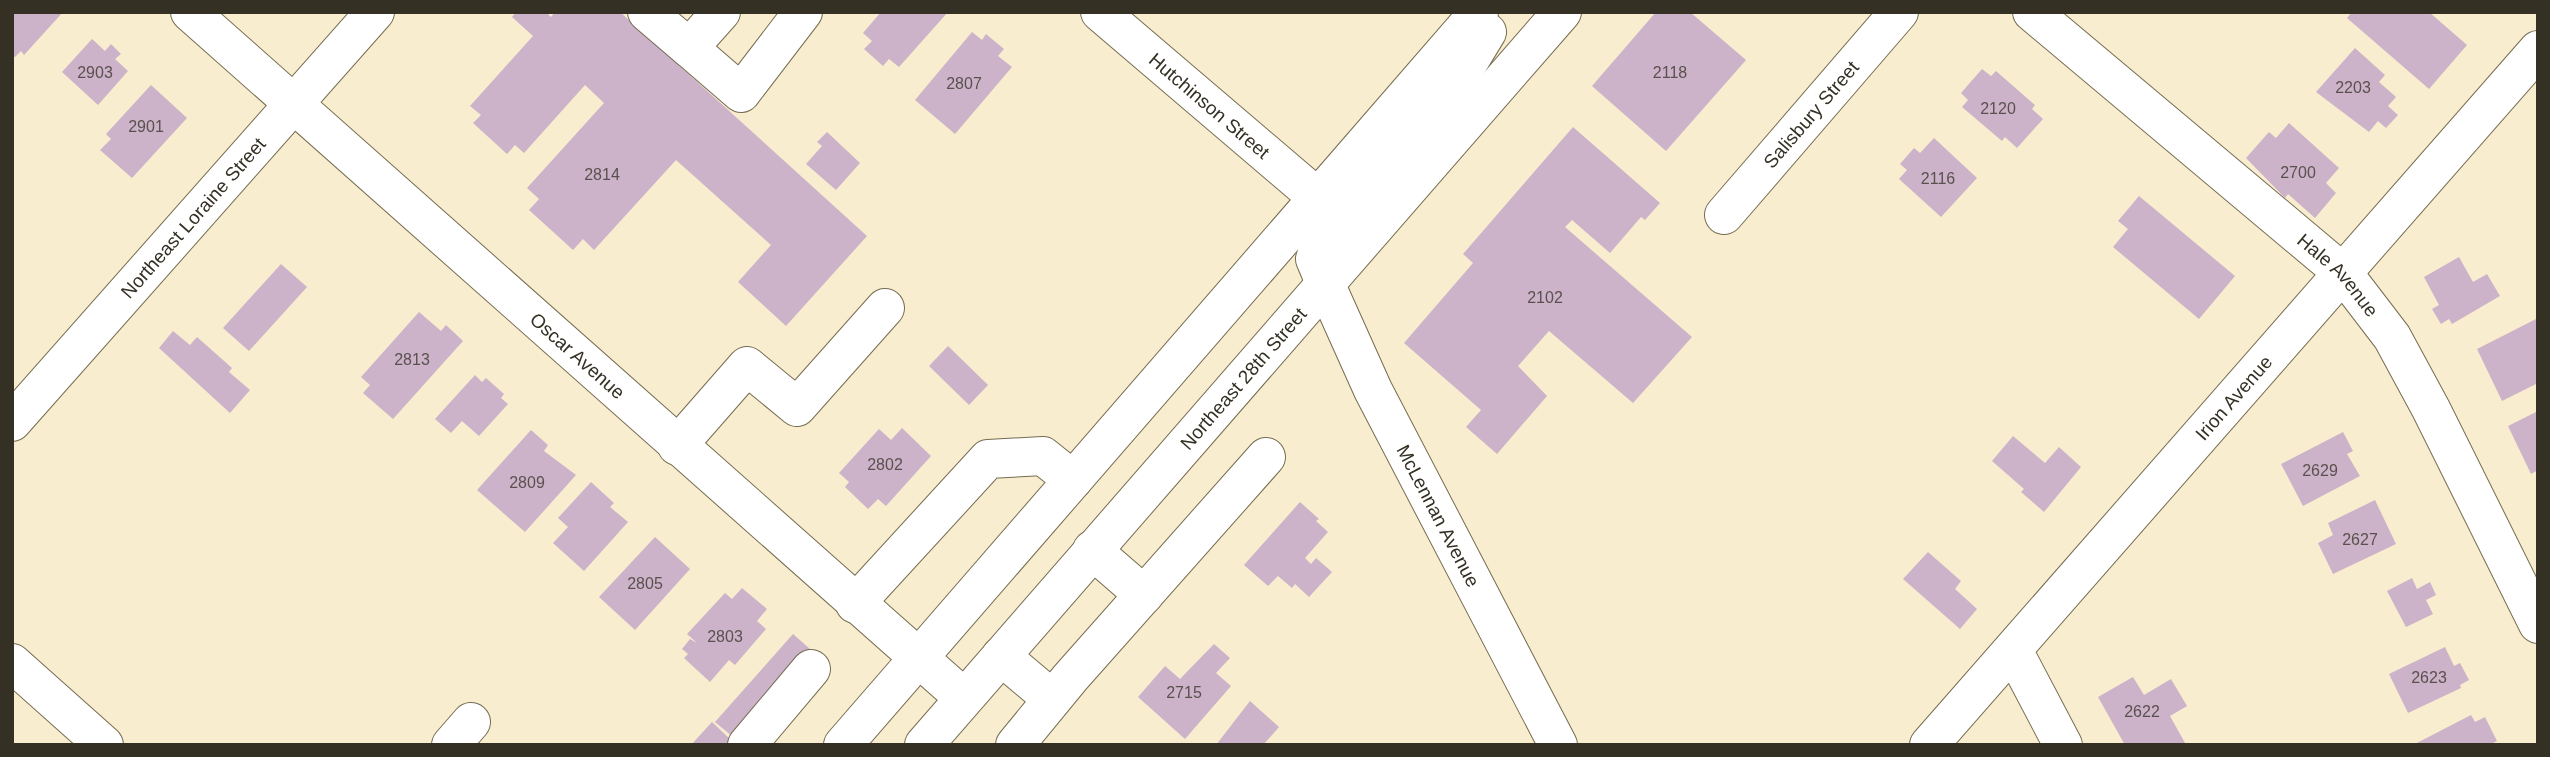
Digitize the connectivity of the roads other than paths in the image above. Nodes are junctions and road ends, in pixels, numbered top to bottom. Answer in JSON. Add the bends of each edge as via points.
{"nodes":[{"id":1,"x":191,"y":12,"type":"edge"},
{"id":2,"x":375,"y":12,"type":"edge"},
{"id":3,"x":647,"y":12,"type":"edge"},
{"id":4,"x":803,"y":12,"type":"edge"},
{"id":5,"x":1100,"y":12,"type":"edge"},
{"id":6,"x":1479,"y":12,"type":"edge"},
{"id":7,"x":1499,"y":12,"type":"edge"},
{"id":8,"x":1562,"y":12,"type":"edge"},
{"id":9,"x":1899,"y":12,"type":"edge"},
{"id":10,"x":2032,"y":12,"type":"edge"},
{"id":11,"x":705,"y":30,"type":"edge"},
{"id":12,"x":2538,"y":50,"type":"edge"},
{"id":13,"x":293,"y":104,"type":"junction"},
{"id":14,"x":1318,"y":198,"type":"junction"},
{"id":15,"x":1724,"y":215,"type":"dead end"},
{"id":16,"x":2343,"y":273,"type":"junction"},
{"id":17,"x":1325,"y":283,"type":"junction"},
{"id":18,"x":885,"y":308,"type":"dead end"},
{"id":19,"x":12,"y":422,"type":"edge"},
{"id":20,"x":677,"y":446,"type":"junction"},
{"id":21,"x":1266,"y":457,"type":"dead end"},
{"id":22,"x":1073,"y":480,"type":"junction"},
{"id":23,"x":1092,"y":550,"type":"junction"},
{"id":24,"x":1144,"y":595,"type":"junction"},
{"id":25,"x":855,"y":604,"type":"junction"},
{"id":26,"x":2538,"y":624,"type":"edge"},
{"id":27,"x":2013,"y":650,"type":"junction"},
{"id":28,"x":1000,"y":656,"type":"junction"},
{"id":29,"x":917,"y":659,"type":"junction"},
{"id":30,"x":12,"y":663,"type":"edge"},
{"id":31,"x":811,"y":669,"type":"dead end"},
{"id":32,"x":964,"y":698,"type":"junction"},
{"id":33,"x":1052,"y":699,"type":"junction"},
{"id":34,"x":104,"y":745,"type":"edge"},
{"id":35,"x":747,"y":745,"type":"edge"},
{"id":36,"x":843,"y":745,"type":"edge"},
{"id":37,"x":924,"y":745,"type":"edge"},
{"id":38,"x":1015,"y":745,"type":"edge"},
{"id":39,"x":1558,"y":745,"type":"edge"},
{"id":40,"x":1929,"y":745,"type":"edge"},
{"id":41,"x":2063,"y":745,"type":"edge"}],
"edges":[{"from":1,"to":13,"type":"street","name":"Oscar Avenue"},
{"from":2,"to":13,"type":"street","name":"Northeast Loraine Street"},
{"from":3,"to":11,"type":"street"},
{"from":4,"to":11,"type":"street","via":[[741,93]]},
{"from":5,"to":14,"type":"street","name":"Hutchinson Street"},
{"from":6,"to":14,"type":"street"},
{"from":7,"to":17,"type":"street","name":"McLennan Avenue","via":[[1453,88],[1322,237],[1315,259]]},
{"from":8,"to":17,"type":"street","name":"Northeast 28th Street"},
{"from":9,"to":15,"type":"street","name":"Salisbury Street"},
{"from":10,"to":16,"type":"street","name":"Hale Avenue"},
{"from":12,"to":16,"type":"street","name":"Irion Avenue"},
{"from":13,"to":19,"type":"street","name":"Northeast Loraine Street"},
{"from":13,"to":20,"type":"street","name":"Oscar Avenue"},
{"from":14,"to":22,"type":"street"},
{"from":16,"to":26,"type":"street","name":"Hale Avenue","via":[[2392,337]]},
{"from":16,"to":27,"type":"street","name":"Irion Avenue"},
{"from":17,"to":23,"type":"street","name":"Northeast 28th Street"},
{"from":17,"to":39,"type":"street","name":"McLennan Avenue","via":[[1373,390]]},
{"from":18,"to":20,"type":"street","via":[[797,407],[747,366]]},
{"from":20,"to":25,"type":"street","name":"Oscar Avenue"},
{"from":21,"to":24,"type":"street"},
{"from":22,"to":25,"type":"street","via":[[1043,456],[988,459]]},
{"from":22,"to":29,"type":"street"},
{"from":23,"to":24,"type":"street"},
{"from":23,"to":28,"type":"street","name":"Northeast 28th Street"},
{"from":24,"to":33,"type":"street"},
{"from":25,"to":29,"type":"street","name":"Oscar Avenue"},
{"from":27,"to":40,"type":"street","name":"Irion Avenue"},
{"from":27,"to":41,"type":"street"},
{"from":28,"to":32,"type":"street","name":"Northeast 28th Street"},
{"from":28,"to":33,"type":"street"},
{"from":29,"to":32,"type":"street","name":"Oscar Avenue"},
{"from":29,"to":36,"type":"street"},
{"from":30,"to":34,"type":"street"},
{"from":31,"to":35,"type":"street"},
{"from":32,"to":37,"type":"street","name":"Northeast 28th Street"},
{"from":33,"to":38,"type":"street"}]}
